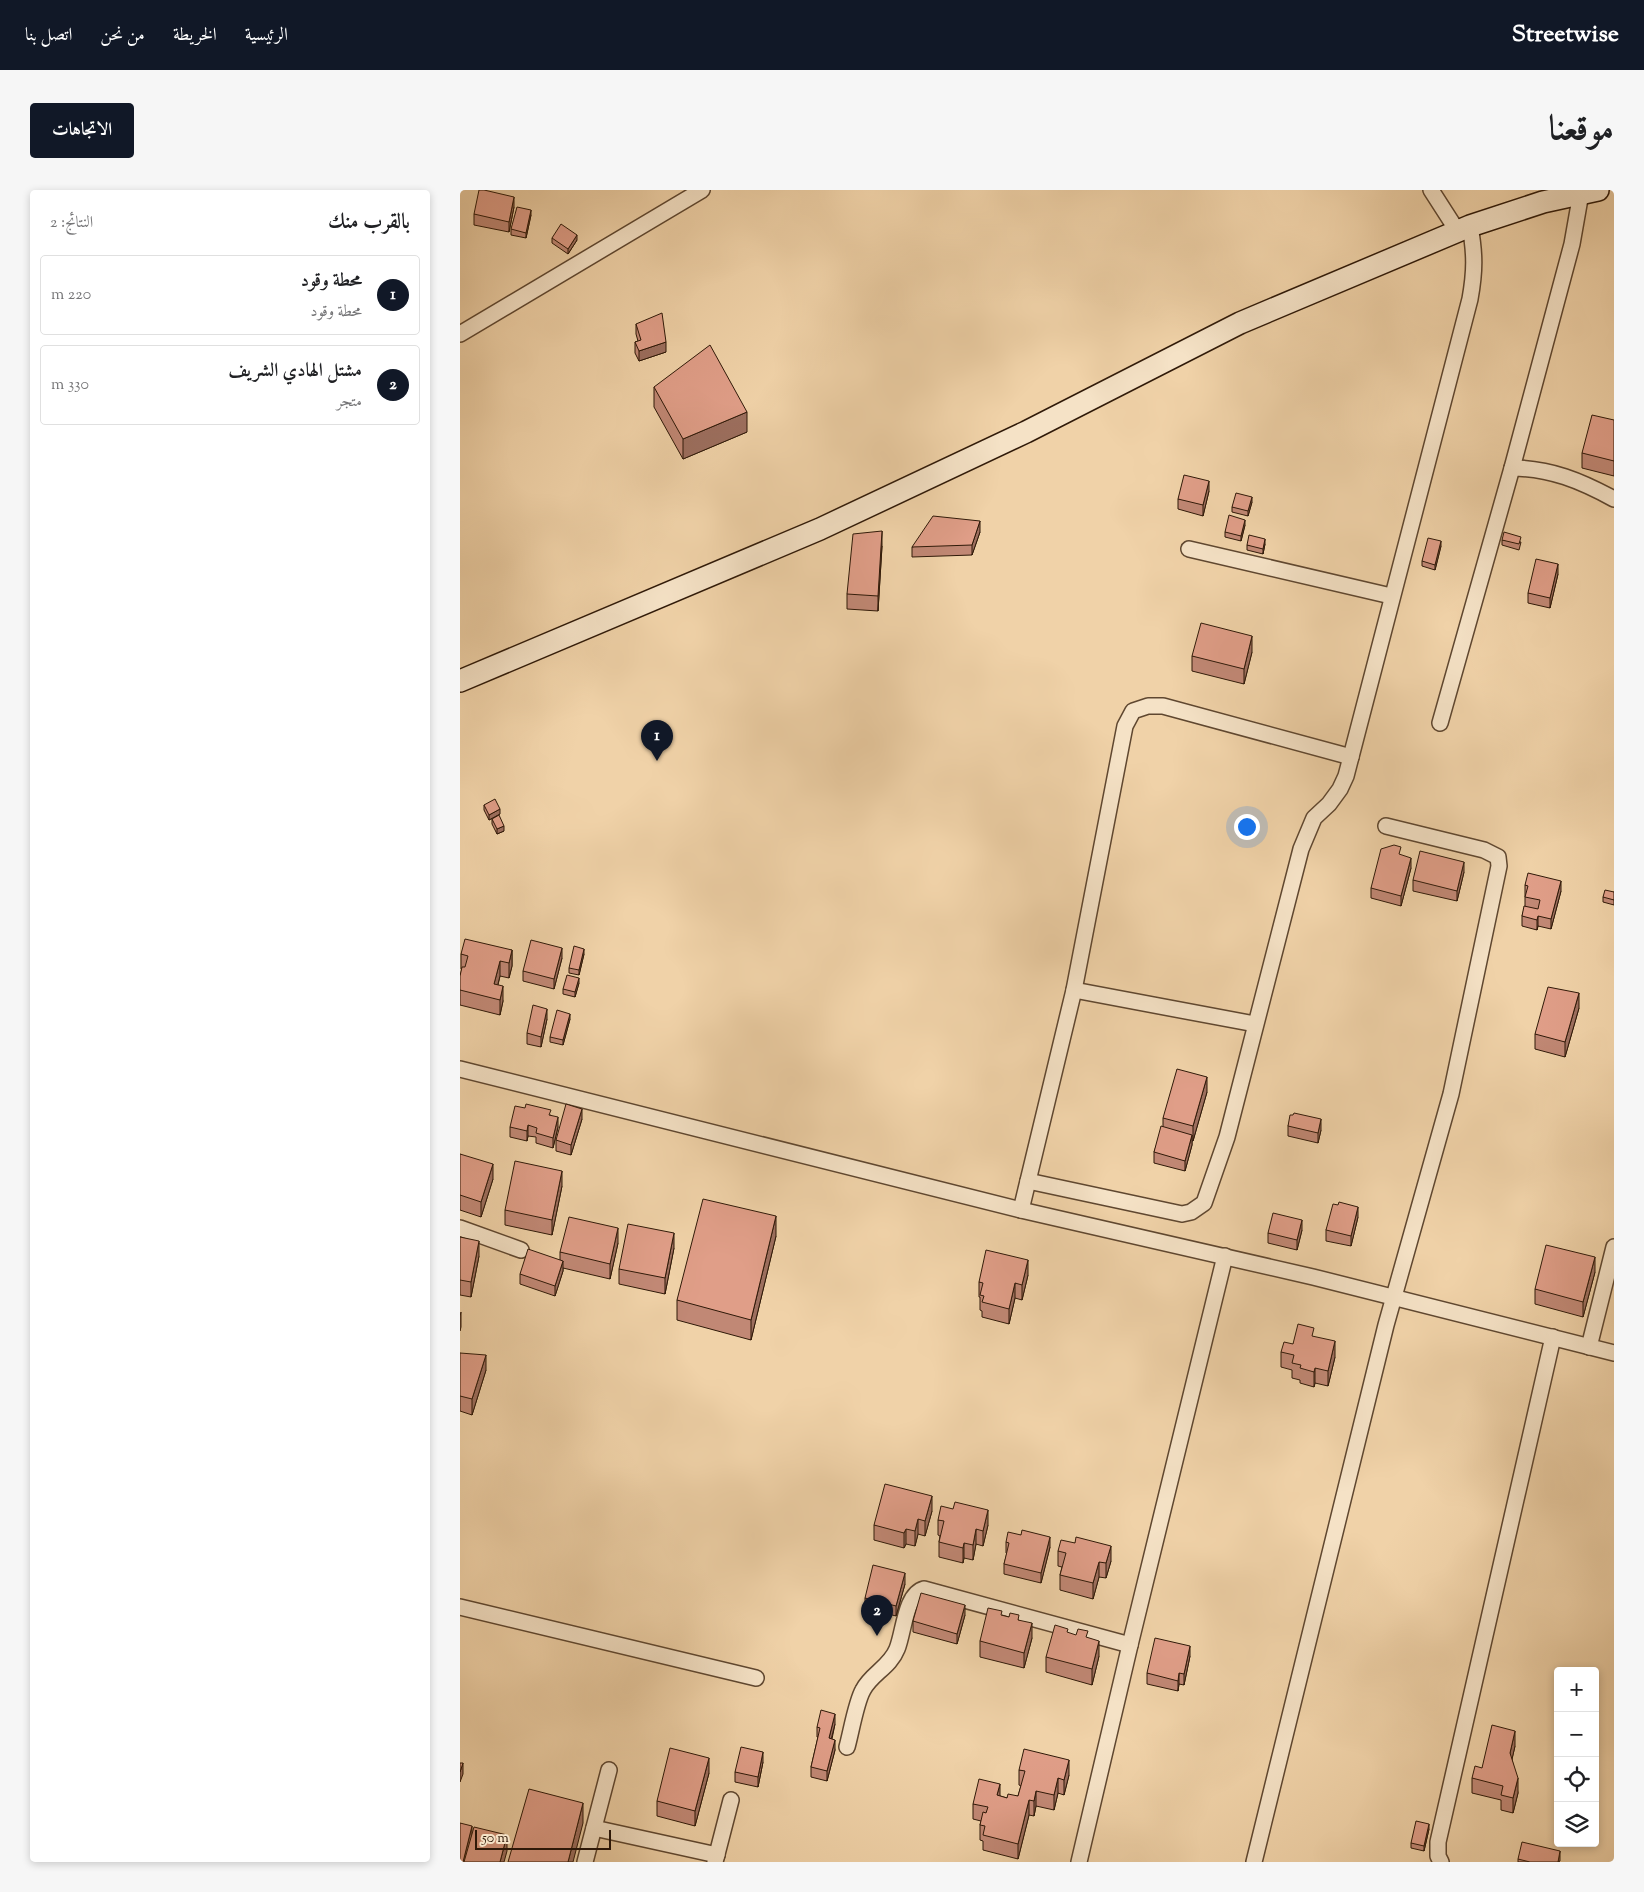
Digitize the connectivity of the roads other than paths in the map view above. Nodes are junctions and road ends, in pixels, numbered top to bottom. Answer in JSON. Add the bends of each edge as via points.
{"nodes":[{"id":1,"x":1431,"y":190,"type":"edge"},
{"id":2,"x":694,"y":192,"type":"edge"},
{"id":3,"x":1589,"y":192,"type":"edge"},
{"id":4,"x":1539,"y":196,"type":"edge"},
{"id":5,"x":1464,"y":229,"type":"junction"},
{"id":6,"x":460,"y":334,"type":"edge"},
{"id":7,"x":1512,"y":468,"type":"junction"},
{"id":8,"x":1614,"y":499,"type":"edge"},
{"id":9,"x":1189,"y":549,"type":"dead end"},
{"id":10,"x":1392,"y":596,"type":"junction"},
{"id":11,"x":460,"y":682,"type":"edge"},
{"id":12,"x":1440,"y":723,"type":"dead end"},
{"id":13,"x":1351,"y":757,"type":"junction"},
{"id":14,"x":1386,"y":826,"type":"dead end"},
{"id":15,"x":1074,"y":990,"type":"junction"},
{"id":16,"x":1255,"y":1024,"type":"junction"},
{"id":17,"x":460,"y":1070,"type":"edge"},
{"id":18,"x":1028,"y":1181,"type":"junction"},
{"id":19,"x":1021,"y":1210,"type":"junction"},
{"id":20,"x":460,"y":1228,"type":"edge"},
{"id":21,"x":1614,"y":1248,"type":"edge"},
{"id":22,"x":521,"y":1250,"type":"dead end"},
{"id":23,"x":1225,"y":1256,"type":"junction"},
{"id":24,"x":1394,"y":1297,"type":"junction"},
{"id":25,"x":1553,"y":1337,"type":"junction"},
{"id":26,"x":1589,"y":1347,"type":"junction"},
{"id":27,"x":1614,"y":1353,"type":"edge"},
{"id":28,"x":460,"y":1607,"type":"edge"},
{"id":29,"x":1130,"y":1645,"type":"junction"},
{"id":30,"x":756,"y":1678,"type":"dead end"},
{"id":31,"x":848,"y":1747,"type":"dead end"},
{"id":32,"x":609,"y":1770,"type":"dead end"},
{"id":33,"x":731,"y":1800,"type":"dead end"},
{"id":34,"x":594,"y":1828,"type":"junction"},
{"id":35,"x":716,"y":1859,"type":"edge"},
{"id":36,"x":585,"y":1862,"type":"edge"},
{"id":37,"x":1079,"y":1862,"type":"edge"},
{"id":38,"x":1254,"y":1862,"type":"edge"},
{"id":39,"x":1441,"y":1862,"type":"edge"}],
"edges":[{"from":1,"to":5,"type":"street"},
{"from":2,"to":6,"type":"street"},
{"from":3,"to":4,"type":"main road"},
{"from":3,"to":7,"type":"street"},
{"from":4,"to":5,"type":"main road"},
{"from":5,"to":10,"type":"street","via":[[1475,254],[1470,299]]},
{"from":5,"to":11,"type":"main road","via":[[1240,323],[1026,432],[820,529]]},
{"from":7,"to":8,"type":"street","via":[[1565,476]]},
{"from":7,"to":12,"type":"street"},
{"from":9,"to":10,"type":"street"},
{"from":10,"to":13,"type":"street"},
{"from":13,"to":15,"type":"street","via":[[1163,706],[1133,711],[1125,726]]},
{"from":13,"to":16,"type":"street","via":[[1340,789],[1314,818],[1301,849]]},
{"from":14,"to":24,"type":"street","via":[[1484,850],[1495,855],[1500,862],[1451,1094]]},
{"from":15,"to":16,"type":"street"},
{"from":15,"to":18,"type":"street"},
{"from":16,"to":18,"type":"street","via":[[1227,1137],[1204,1203],[1191,1212],[1182,1214]]},
{"from":17,"to":19,"type":"street"},
{"from":18,"to":19,"type":"street"},
{"from":19,"to":23,"type":"street"},
{"from":20,"to":22,"type":"street"},
{"from":21,"to":26,"type":"street"},
{"from":23,"to":24,"type":"street"},
{"from":23,"to":29,"type":"street"},
{"from":24,"to":25,"type":"street"},
{"from":24,"to":38,"type":"street"},
{"from":25,"to":26,"type":"street"},
{"from":25,"to":39,"type":"street","via":[[1438,1842]]},
{"from":26,"to":27,"type":"street"},
{"from":28,"to":30,"type":"street"},
{"from":29,"to":31,"type":"street","via":[[924,1588],[918,1590],[909,1606],[894,1657],[862,1691]]},
{"from":29,"to":37,"type":"street"},
{"from":32,"to":34,"type":"street"},
{"from":33,"to":35,"type":"street"},
{"from":34,"to":35,"type":"street"},
{"from":34,"to":36,"type":"street"}]}
